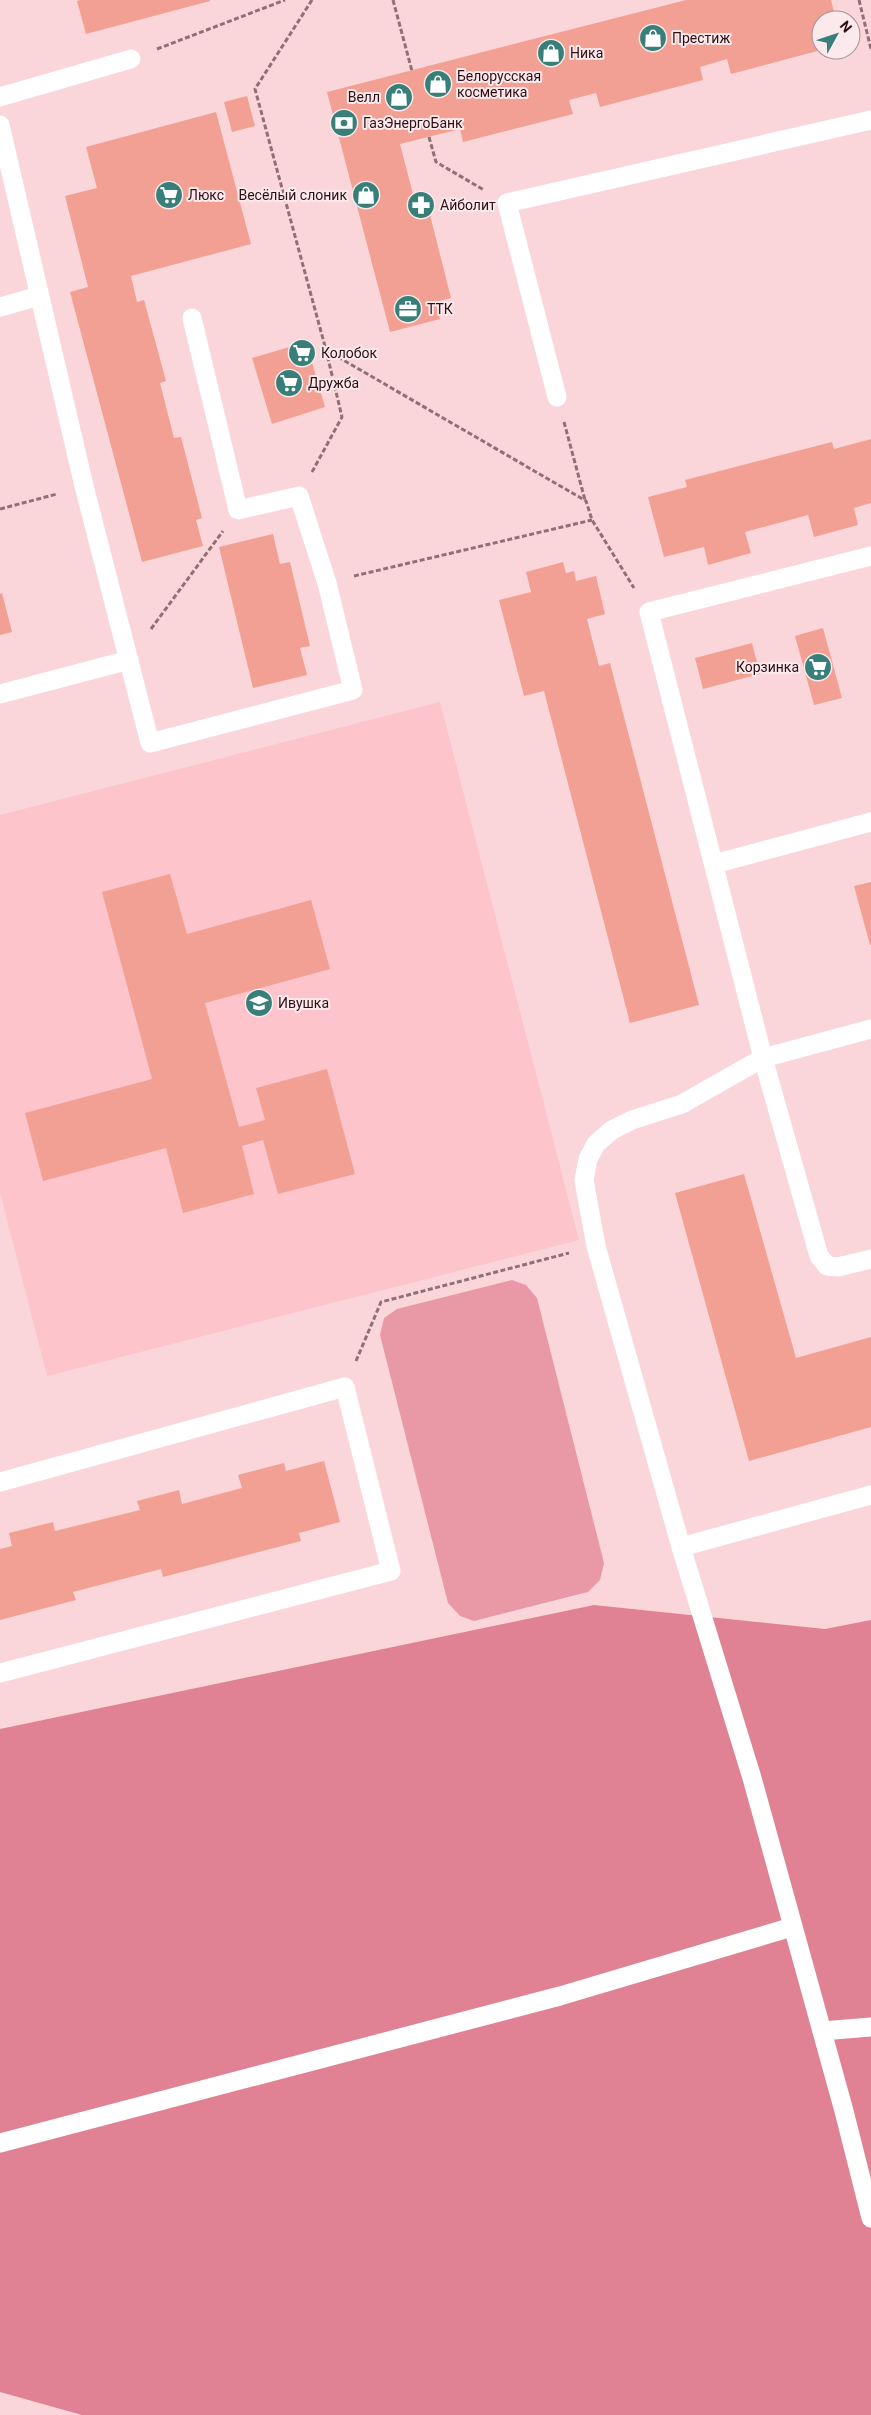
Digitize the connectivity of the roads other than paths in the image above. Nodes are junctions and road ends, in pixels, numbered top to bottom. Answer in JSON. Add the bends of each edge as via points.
{"nodes":[{"id":1,"x":131,"y":59,"type":"road end"},
{"id":2,"x":0,"y":97,"type":"edge"},
{"id":3,"x":871,"y":120,"type":"edge"},
{"id":4,"x":0,"y":125,"type":"edge"},
{"id":5,"x":39,"y":296,"type":"junction"},
{"id":6,"x":0,"y":307,"type":"edge"},
{"id":7,"x":192,"y":318,"type":"dead end"},
{"id":8,"x":557,"y":397,"type":"road end"},
{"id":9,"x":871,"y":556,"type":"edge"},
{"id":10,"x":129,"y":660,"type":"junction"},
{"id":11,"x":0,"y":694,"type":"edge"},
{"id":12,"x":871,"y":822,"type":"edge"},
{"id":13,"x":714,"y":864,"type":"junction"},
{"id":14,"x":871,"y":1029,"type":"edge"},
{"id":15,"x":764,"y":1058,"type":"junction"},
{"id":16,"x":871,"y":1259,"type":"edge"},
{"id":17,"x":0,"y":1482,"type":"edge"},
{"id":18,"x":871,"y":1495,"type":"edge"},
{"id":19,"x":681,"y":1546,"type":"junction"},
{"id":20,"x":0,"y":1673,"type":"edge"},
{"id":21,"x":792,"y":1927,"type":"junction"},
{"id":22,"x":871,"y":2027,"type":"edge"},
{"id":23,"x":822,"y":2031,"type":"junction"},
{"id":24,"x":0,"y":2143,"type":"edge"},
{"id":25,"x":871,"y":2218,"type":"edge"}],
"edges":[{"from":1,"to":2,"type":"lane"},
{"from":3,"to":8,"type":"lane","via":[[507,202]]},
{"from":4,"to":5,"type":"lane"},
{"from":5,"to":6,"type":"lane"},
{"from":5,"to":10,"type":"lane"},
{"from":7,"to":10,"type":"lane","via":[[238,510],[299,496],[327,583],[353,690],[150,743]]},
{"from":9,"to":13,"type":"lane","via":[[649,612]]},
{"from":10,"to":11,"type":"lane"},
{"from":12,"to":13,"type":"lane"},
{"from":13,"to":15,"type":"lane"},
{"from":14,"to":15,"type":"lane"},
{"from":15,"to":16,"type":"lane","via":[[819,1256],[827,1266],[838,1268]]},
{"from":15,"to":19,"type":"lane","via":[[682,1104],[612,1130],[596,1144],[588,1159],[584,1180],[596,1246]]},
{"from":17,"to":20,"type":"lane","via":[[346,1387],[391,1571]]},
{"from":18,"to":19,"type":"lane"},
{"from":19,"to":21,"type":"lane","via":[[752,1778]]},
{"from":21,"to":23,"type":"lane"},
{"from":21,"to":24,"type":"lane","via":[[560,1996]]},
{"from":22,"to":23,"type":"lane"},
{"from":23,"to":25,"type":"lane"}]}
